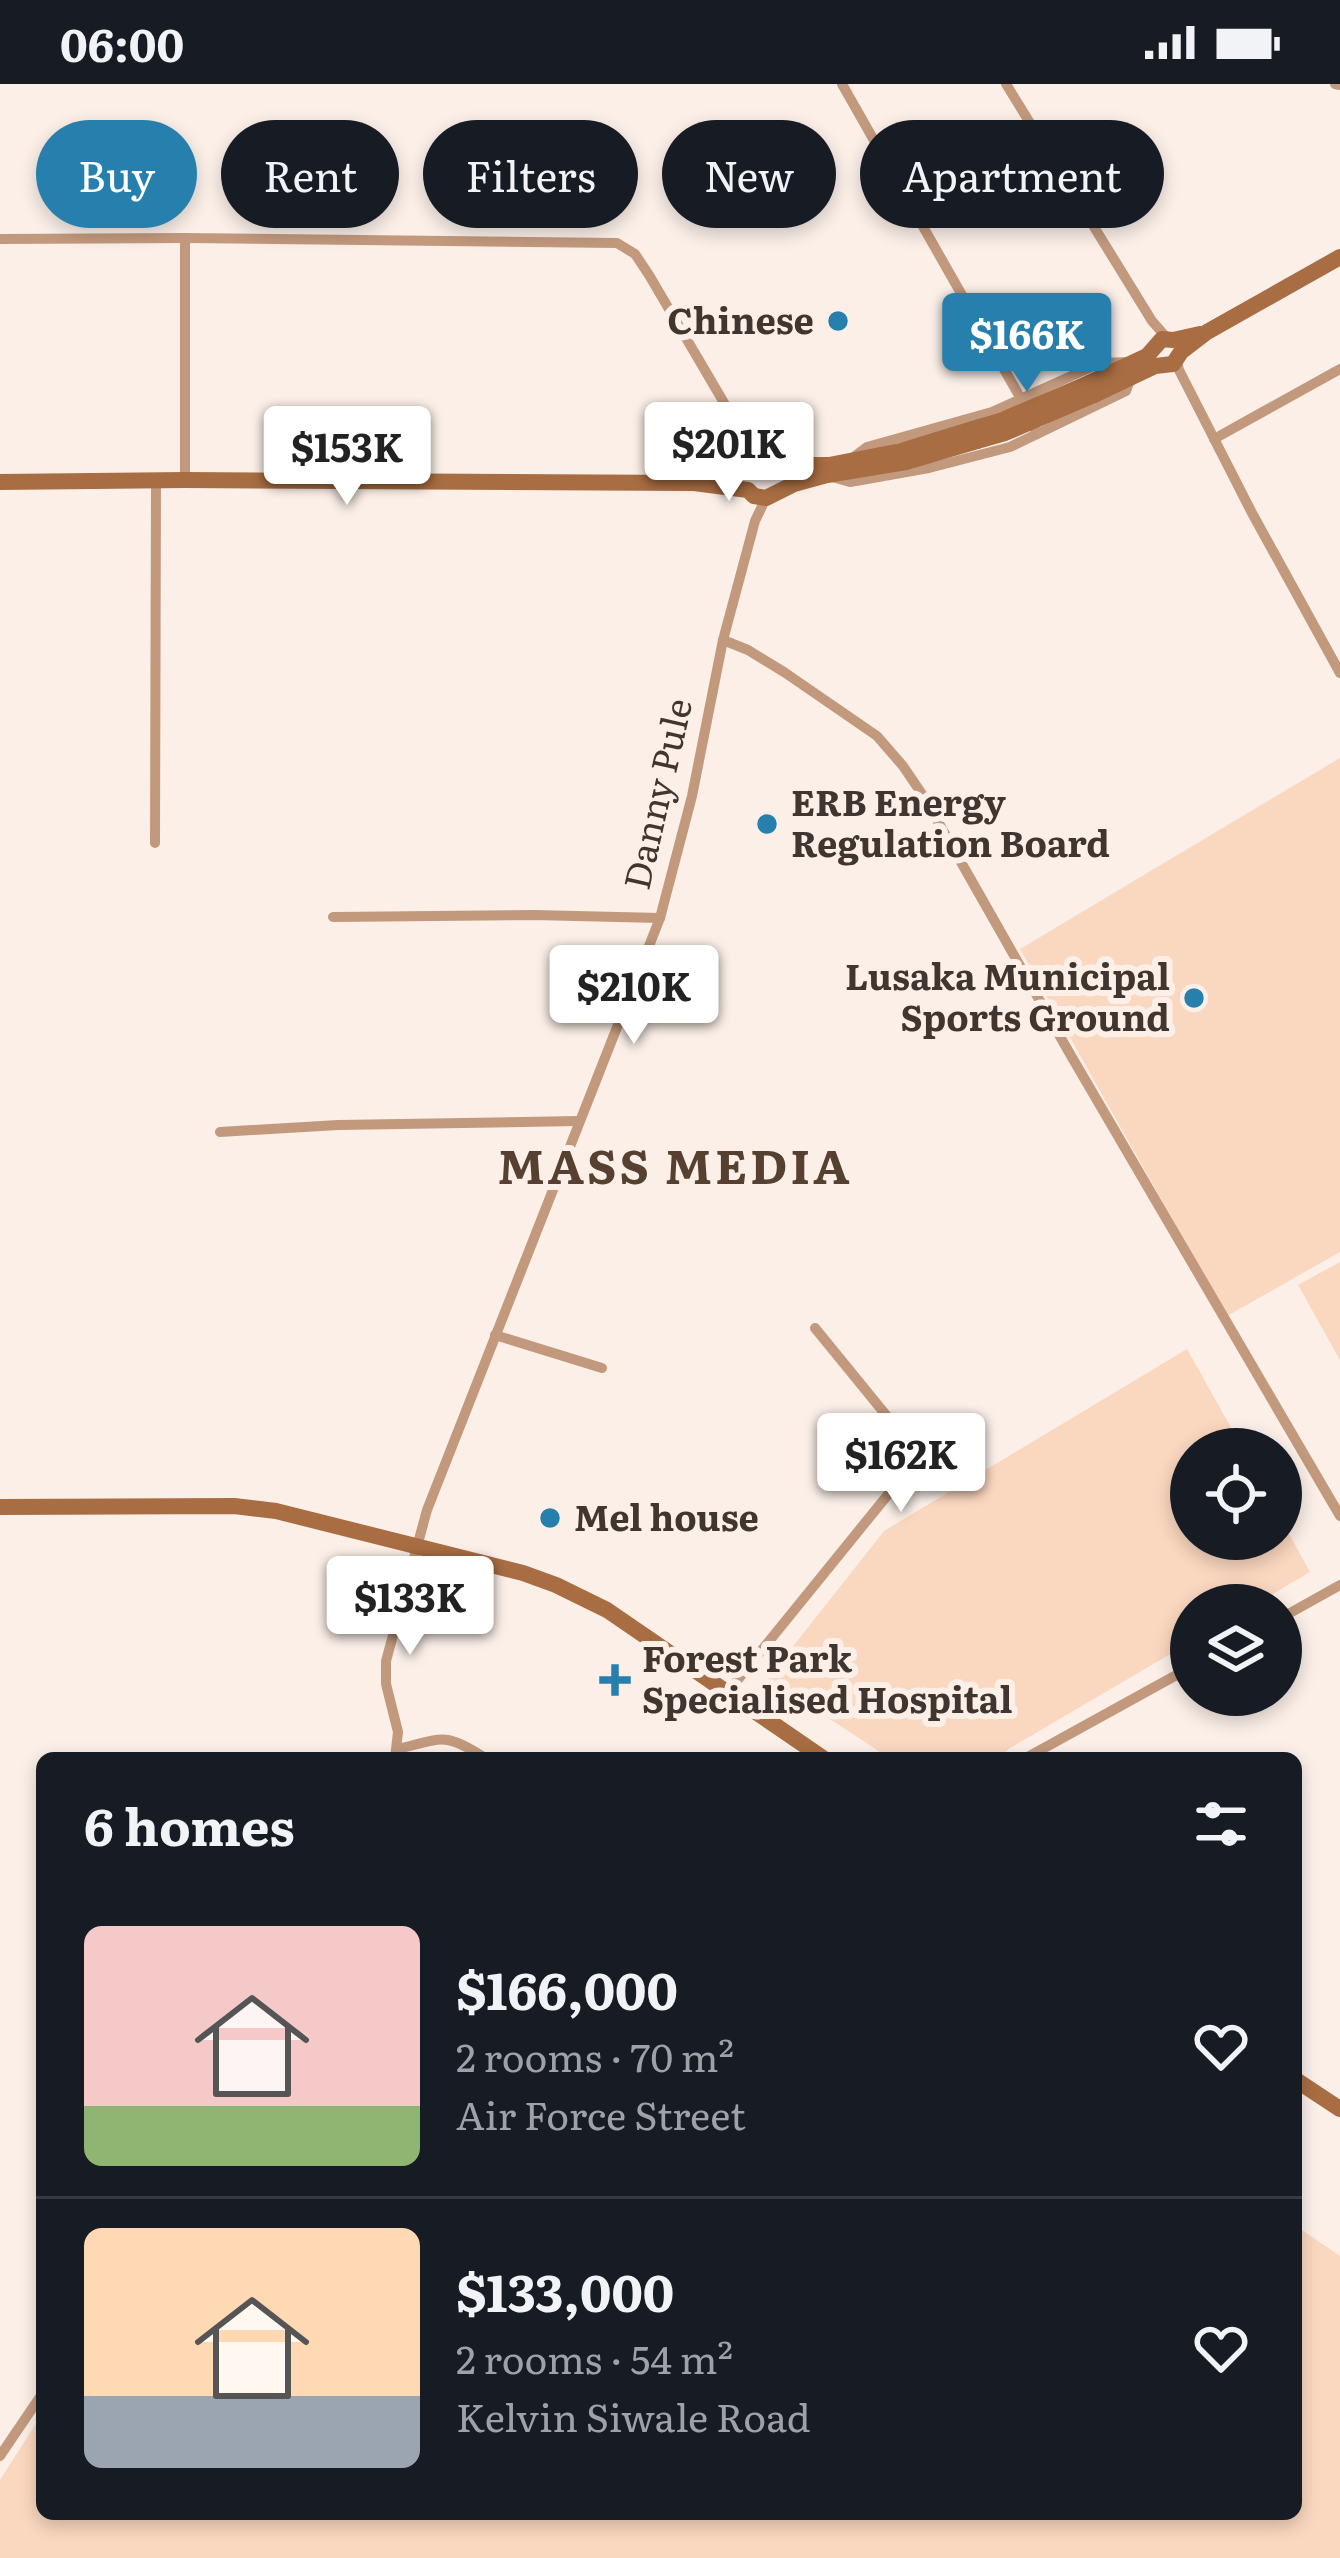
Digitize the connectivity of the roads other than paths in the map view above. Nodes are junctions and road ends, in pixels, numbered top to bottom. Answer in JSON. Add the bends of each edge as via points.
{"nodes":[{"id":1,"x":842,"y":84,"type":"edge"},
{"id":2,"x":1006,"y":84,"type":"edge"},
{"id":3,"x":185,"y":238,"type":"junction"},
{"id":4,"x":0,"y":239,"type":"edge"},
{"id":5,"x":1340,"y":257,"type":"edge"},
{"id":6,"x":1168,"y":354,"type":"junction"},
{"id":7,"x":1340,"y":369,"type":"edge"},
{"id":8,"x":1132,"y":370,"type":"junction"},
{"id":9,"x":1021,"y":399,"type":"junction"},
{"id":10,"x":1037,"y":434,"type":"junction"},
{"id":11,"x":975,"y":435,"type":"junction"},
{"id":12,"x":1214,"y":439,"type":"junction"},
{"id":13,"x":848,"y":462,"type":"junction"},
{"id":14,"x":752,"y":463,"type":"junction"},
{"id":15,"x":777,"y":463,"type":"junction"},
{"id":16,"x":826,"y":476,"type":"junction"},
{"id":17,"x":184,"y":480,"type":"junction"},
{"id":18,"x":156,"y":481,"type":"junction"},
{"id":19,"x":0,"y":482,"type":"edge"},
{"id":20,"x":694,"y":483,"type":"junction"},
{"id":21,"x":760,"y":494,"type":"junction"},
{"id":22,"x":723,"y":640,"type":"junction"},
{"id":23,"x":1340,"y":674,"type":"edge"},
{"id":24,"x":154,"y":843,"type":"dead end"},
{"id":25,"x":333,"y":917,"type":"dead end"},
{"id":26,"x":660,"y":918,"type":"junction"},
{"id":27,"x":579,"y":1121,"type":"junction"},
{"id":28,"x":220,"y":1132,"type":"dead end"},
{"id":29,"x":815,"y":1328,"type":"dead end"},
{"id":30,"x":496,"y":1335,"type":"junction"},
{"id":31,"x":602,"y":1368,"type":"dead end"},
{"id":32,"x":0,"y":1507,"type":"edge"},
{"id":33,"x":1340,"y":1516,"type":"edge"},
{"id":34,"x":417,"y":1545,"type":"junction"},
{"id":35,"x":1340,"y":1586,"type":"edge"},
{"id":36,"x":1302,"y":1607,"type":"edge"},
{"id":37,"x":1170,"y":1679,"type":"edge"},
{"id":38,"x":728,"y":1693,"type":"junction"},
{"id":39,"x":396,"y":1752,"type":"edge"},
{"id":40,"x":402,"y":1752,"type":"edge"},
{"id":41,"x":475,"y":1752,"type":"edge"},
{"id":42,"x":814,"y":1752,"type":"edge"},
{"id":43,"x":1037,"y":1752,"type":"edge"},
{"id":44,"x":1302,"y":2084,"type":"edge"},
{"id":45,"x":1340,"y":2110,"type":"edge"},
{"id":46,"x":36,"y":2403,"type":"edge"},
{"id":47,"x":0,"y":2456,"type":"edge"}],
"edges":[{"from":1,"to":9,"type":"street"},
{"from":2,"to":6,"type":"street"},
{"from":3,"to":4,"type":"street"},
{"from":3,"to":14,"type":"street","via":[[616,243],[635,254]]},
{"from":3,"to":17,"type":"street"},
{"from":5,"to":6,"type":"main road"},
{"from":6,"to":8,"type":"main road"},
{"from":6,"to":12,"type":"street"},
{"from":7,"to":12,"type":"street"},
{"from":8,"to":9,"type":"street","via":[[1121,361],[1100,363]]},
{"from":8,"to":10,"type":"street","via":[[1126,391]]},
{"from":8,"to":11,"type":"main road","bridge":true,"via":[[1005,433]]},
{"from":9,"to":10,"type":"street"},
{"from":9,"to":13,"type":"street","via":[[868,447]]},
{"from":10,"to":16,"type":"street","via":[[929,468],[850,482]]},
{"from":11,"to":13,"type":"main road"},
{"from":11,"to":16,"type":"main road","via":[[906,462]]},
{"from":12,"to":23,"type":"street"},
{"from":13,"to":15,"type":"main road"},
{"from":14,"to":15,"type":"main road"},
{"from":14,"to":20,"type":"main road"},
{"from":14,"to":21,"type":"main road","via":[[743,481]]},
{"from":15,"to":21,"type":"main road","via":[[781,486]]},
{"from":16,"to":21,"type":"main road"},
{"from":17,"to":18,"type":"main road"},
{"from":17,"to":20,"type":"main road"},
{"from":18,"to":19,"type":"main road"},
{"from":18,"to":24,"type":"street"},
{"from":20,"to":21,"type":"main road"},
{"from":21,"to":22,"type":"street","name":"Danny Pule"},
{"from":22,"to":26,"type":"street","name":"Danny Pule"},
{"from":22,"to":33,"type":"street","via":[[829,701],[903,766]]},
{"from":25,"to":26,"type":"street"},
{"from":26,"to":27,"type":"street","name":"Danny Pule"},
{"from":27,"to":28,"type":"street"},
{"from":27,"to":30,"type":"street","name":"Danny Pule"},
{"from":29,"to":38,"type":"street","via":[[912,1457]]},
{"from":30,"to":31,"type":"street"},
{"from":30,"to":34,"type":"street","name":"Danny Pule"},
{"from":32,"to":34,"type":"main road","via":[[234,1507]]},
{"from":34,"to":38,"type":"main road","via":[[556,1585]]},
{"from":34,"to":39,"type":"street","name":"Danny Pule","via":[[384,1674]]},
{"from":35,"to":36,"type":"street"},
{"from":37,"to":43,"type":"street"},
{"from":38,"to":42,"type":"main road"},
{"from":40,"to":41,"type":"street","via":[[443,1739]]},
{"from":44,"to":45,"type":"main road"},
{"from":46,"to":47,"type":"street"}]}
